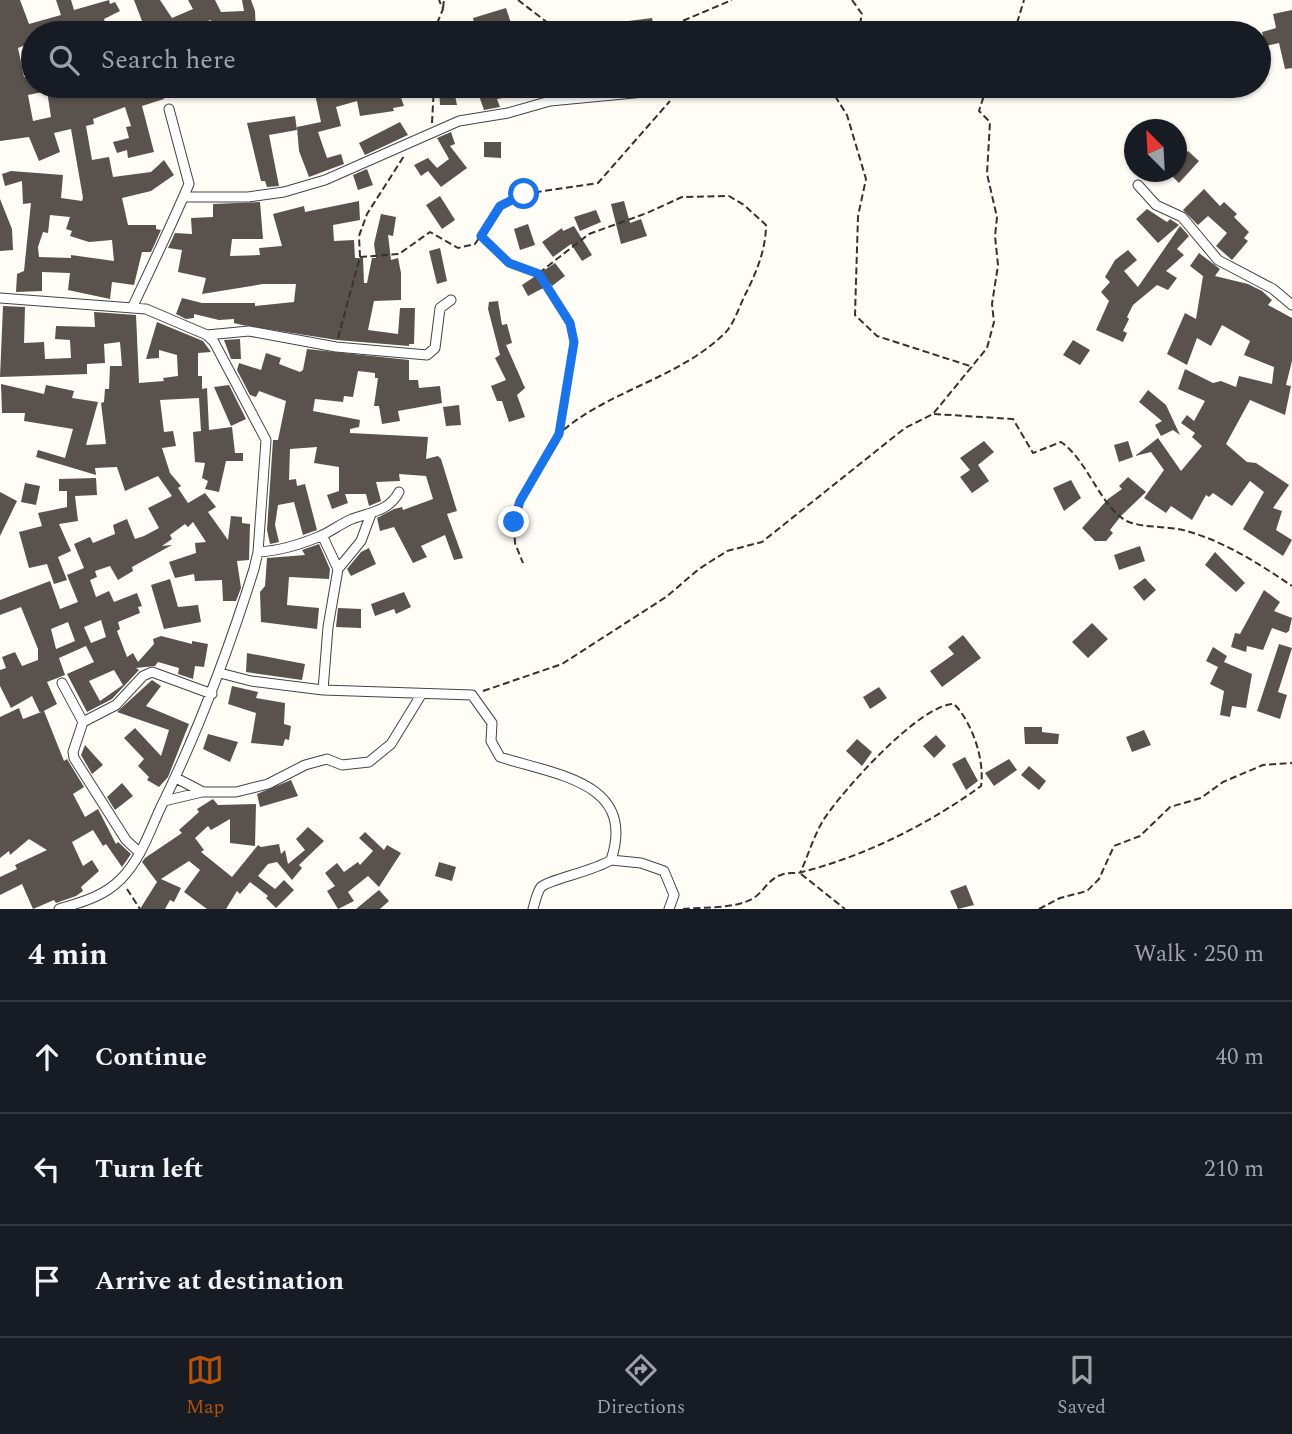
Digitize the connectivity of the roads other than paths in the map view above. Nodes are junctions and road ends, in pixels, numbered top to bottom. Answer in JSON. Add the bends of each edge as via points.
{"nodes":[{"id":1,"x":580,"y":98,"type":"edge"},
{"id":2,"x":169,"y":109,"type":"dead end"},
{"id":3,"x":1138,"y":185,"type":"dead end"},
{"id":4,"x":184,"y":197,"type":"junction"},
{"id":5,"x":0,"y":298,"type":"edge"},
{"id":6,"x":451,"y":300,"type":"dead end"},
{"id":7,"x":1292,"y":304,"type":"edge"},
{"id":8,"x":132,"y":308,"type":"junction"},
{"id":9,"x":207,"y":335,"type":"junction"},
{"id":10,"x":399,"y":492,"type":"dead end"},
{"id":11,"x":371,"y":514,"type":"junction"},
{"id":12,"x":322,"y":535,"type":"junction"},
{"id":13,"x":258,"y":552,"type":"junction"},
{"id":14,"x":338,"y":569,"type":"junction"},
{"id":15,"x":220,"y":673,"type":"junction"},
{"id":16,"x":62,"y":683,"type":"dead end"},
{"id":17,"x":323,"y":690,"type":"junction"},
{"id":18,"x":212,"y":694,"type":"junction"},
{"id":19,"x":421,"y":695,"type":"junction"},
{"id":20,"x":83,"y":722,"type":"junction"},
{"id":21,"x":176,"y":778,"type":"junction"},
{"id":22,"x":204,"y":792,"type":"junction"},
{"id":23,"x":164,"y":801,"type":"junction"},
{"id":24,"x":140,"y":853,"type":"junction"},
{"id":25,"x":611,"y":860,"type":"junction"},
{"id":26,"x":59,"y":909,"type":"edge"},
{"id":27,"x":533,"y":909,"type":"edge"},
{"id":28,"x":669,"y":909,"type":"edge"}],
"edges":[{"from":1,"to":4,"type":"street","via":[[459,121],[325,180],[284,192]]},
{"from":2,"to":4,"type":"street","via":[[189,184]]},
{"from":3,"to":7,"type":"street","via":[[1156,205],[1182,217],[1218,260]]},
{"from":4,"to":8,"type":"street"},
{"from":5,"to":8,"type":"street"},
{"from":6,"to":9,"type":"street","via":[[440,308],[435,348],[427,355],[336,347],[249,331]]},
{"from":8,"to":9,"type":"street","via":[[146,309]]},
{"from":9,"to":13,"type":"street","via":[[266,440]]},
{"from":10,"to":11,"type":"street","via":[[394,502]]},
{"from":11,"to":12,"type":"street"},
{"from":11,"to":14,"type":"street","via":[[361,541]]},
{"from":12,"to":13,"type":"street"},
{"from":12,"to":14,"type":"street"},
{"from":13,"to":15,"type":"street"},
{"from":14,"to":17,"type":"street"},
{"from":15,"to":17,"type":"street"},
{"from":15,"to":18,"type":"street"},
{"from":16,"to":20,"type":"street"},
{"from":17,"to":19,"type":"street"},
{"from":18,"to":20,"type":"street","via":[[152,672],[116,705]]},
{"from":18,"to":21,"type":"street"},
{"from":19,"to":22,"type":"street","via":[[391,744],[369,762],[342,765],[327,759],[268,785]]},
{"from":19,"to":25,"type":"street","via":[[472,695],[492,723],[491,740],[500,757],[594,789],[608,804],[617,830]]},
{"from":20,"to":24,"type":"street","via":[[74,758],[126,840]]},
{"from":21,"to":22,"type":"street"},
{"from":21,"to":23,"type":"street"},
{"from":22,"to":23,"type":"street"},
{"from":23,"to":24,"type":"street"},
{"from":24,"to":26,"type":"street","via":[[121,879],[99,897]]},
{"from":25,"to":27,"type":"street","via":[[571,878],[549,881],[540,888]]},
{"from":25,"to":28,"type":"street","via":[[664,871],[674,895]]}]}
